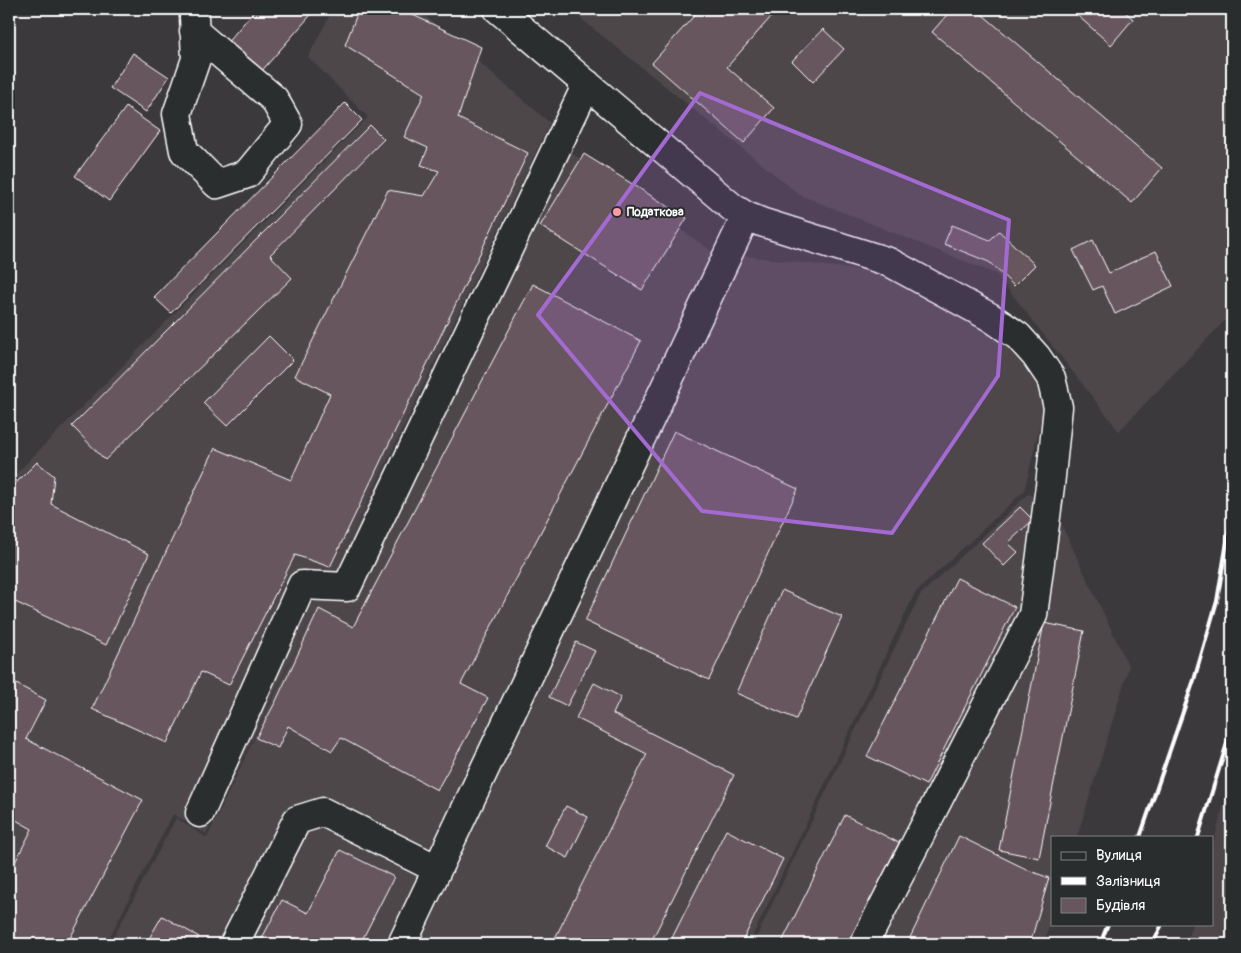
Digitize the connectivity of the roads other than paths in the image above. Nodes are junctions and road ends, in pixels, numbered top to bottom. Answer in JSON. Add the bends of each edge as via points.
{"nodes":[{"id":1,"x":498,"y":9,"type":"edge"},
{"id":2,"x":195,"y":20,"type":"edge"},
{"id":3,"x":587,"y":84,"type":"junction"},
{"id":4,"x":746,"y":216,"type":"junction"},
{"id":5,"x":200,"y":813,"type":"dead end"},
{"id":6,"x":438,"y":869,"type":"junction"},
{"id":7,"x":234,"y":944,"type":"edge"},
{"id":8,"x":402,"y":944,"type":"edge"},
{"id":9,"x":864,"y":944,"type":"edge"}],
"edges":[{"from":1,"to":3,"type":"lane"},
{"from":2,"to":2,"type":"lane","via":[[196,59],[176,114],[184,152],[217,184],[247,174],[288,124],[274,99]]},
{"from":3,"to":4,"type":"lane"},
{"from":3,"to":5,"type":"lane","via":[[347,587],[302,585]]},
{"from":4,"to":6,"type":"lane"},
{"from":4,"to":9,"type":"lane","via":[[889,262],[990,317],[1018,336],[1036,356],[1051,378],[1058,407],[1033,615]]},
{"from":6,"to":7,"type":"lane","via":[[323,812],[297,820]]},
{"from":6,"to":8,"type":"lane"}]}
